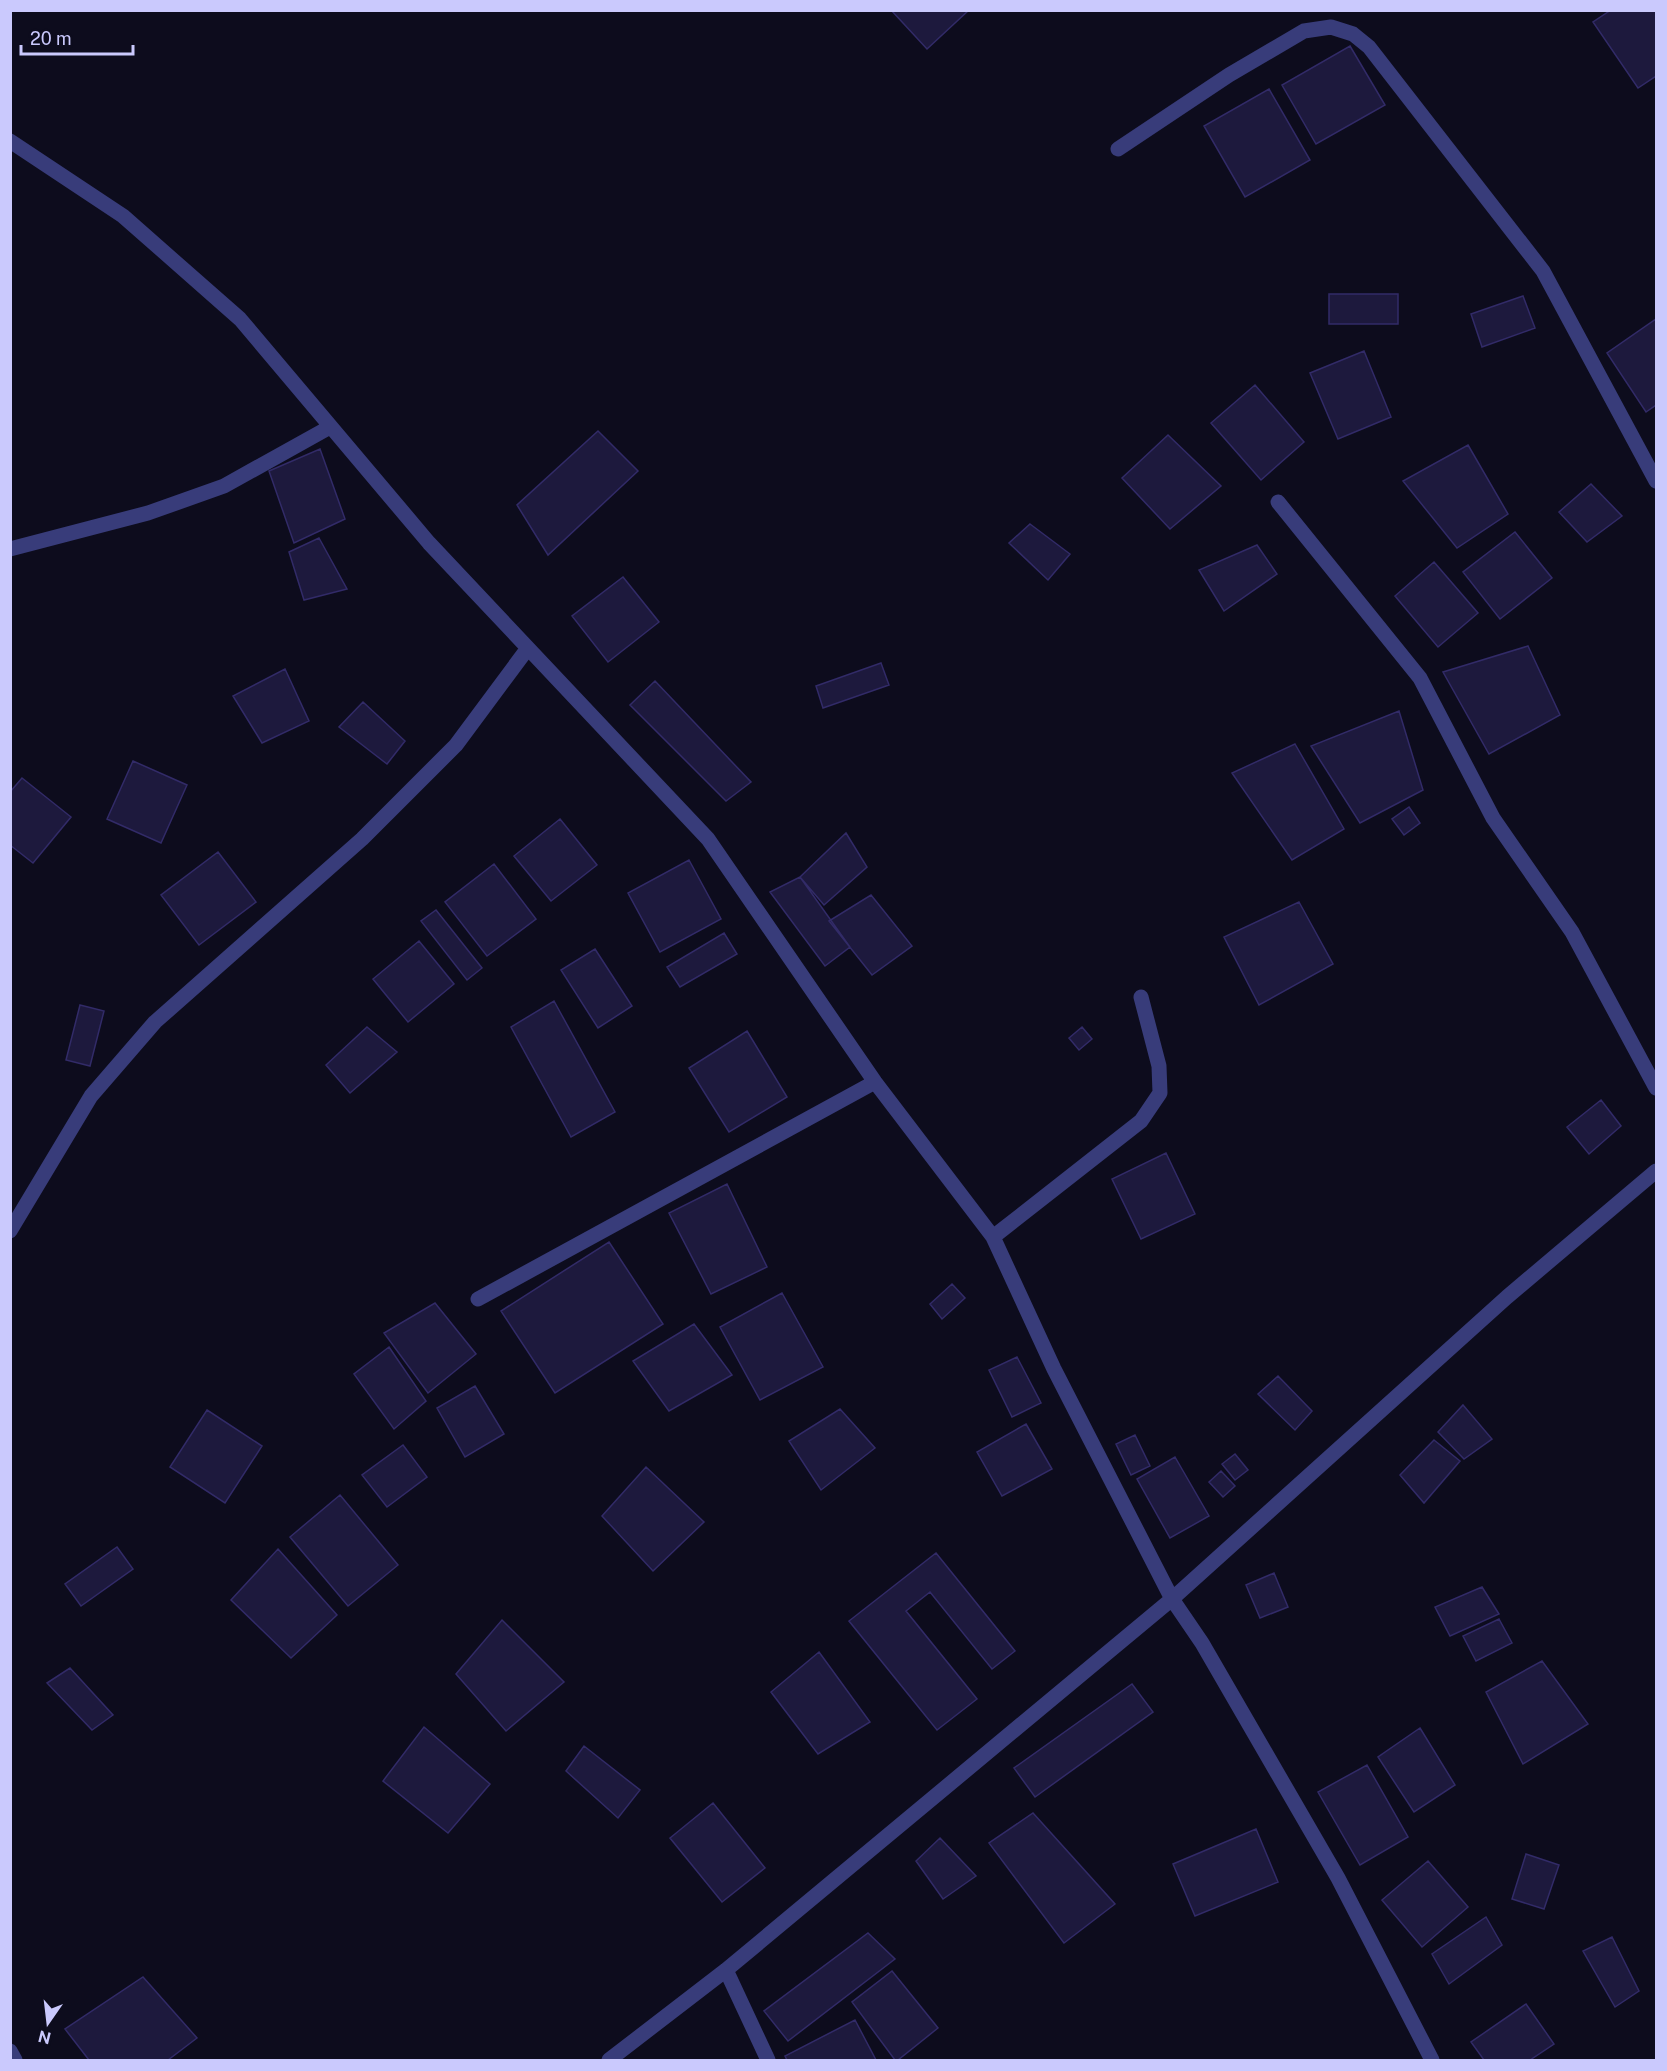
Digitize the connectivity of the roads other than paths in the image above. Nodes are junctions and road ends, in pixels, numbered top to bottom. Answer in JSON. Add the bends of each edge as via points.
{"nodes":[{"id":1,"x":10,"y":141,"type":"edge"},
{"id":2,"x":1118,"y":150,"type":"dead end"},
{"id":3,"x":330,"y":428,"type":"junction"},
{"id":4,"x":1656,"y":481,"type":"edge"},
{"id":5,"x":1278,"y":502,"type":"dead end"},
{"id":6,"x":10,"y":549,"type":"edge"},
{"id":7,"x":528,"y":648,"type":"junction"},
{"id":8,"x":1141,"y":997,"type":"dead end"},
{"id":9,"x":874,"y":1082,"type":"junction"},
{"id":10,"x":1656,"y":1088,"type":"edge"},
{"id":11,"x":1656,"y":1171,"type":"edge"},
{"id":12,"x":10,"y":1231,"type":"edge"},
{"id":13,"x":993,"y":1238,"type":"junction"},
{"id":14,"x":478,"y":1299,"type":"dead end"},
{"id":15,"x":1172,"y":1599,"type":"junction"},
{"id":16,"x":726,"y":1970,"type":"junction"},
{"id":17,"x":10,"y":2051,"type":"edge"},
{"id":18,"x":15,"y":2061,"type":"edge"},
{"id":19,"x":609,"y":2061,"type":"edge"},
{"id":20,"x":768,"y":2061,"type":"edge"},
{"id":21,"x":1432,"y":2061,"type":"edge"}],
"edges":[{"from":1,"to":3,"type":"street","via":[[123,216],[240,319]]},
{"from":2,"to":4,"type":"street","via":[[1229,75],[1304,31],[1331,27],[1353,34],[1369,47],[1544,271]]},
{"from":3,"to":6,"type":"street","via":[[224,486],[148,513]]},
{"from":3,"to":7,"type":"street","via":[[429,543]]},
{"from":5,"to":10,"type":"street","via":[[1420,678],[1493,818],[1572,932]]},
{"from":7,"to":9,"type":"street","via":[[708,839]]},
{"from":7,"to":12,"type":"street","via":[[456,745],[363,839],[155,1022],[91,1096]]},
{"from":8,"to":13,"type":"street","via":[[1159,1066],[1160,1094],[1141,1121]]},
{"from":9,"to":13,"type":"street"},
{"from":9,"to":14,"type":"street"},
{"from":11,"to":15,"type":"street","via":[[1507,1297]]},
{"from":13,"to":15,"type":"street","via":[[1054,1369]]},
{"from":15,"to":16,"type":"street"},
{"from":15,"to":21,"type":"street","via":[[1202,1643],[1338,1878]]},
{"from":16,"to":19,"type":"street"},
{"from":16,"to":20,"type":"street"},
{"from":17,"to":18,"type":"street"}]}
